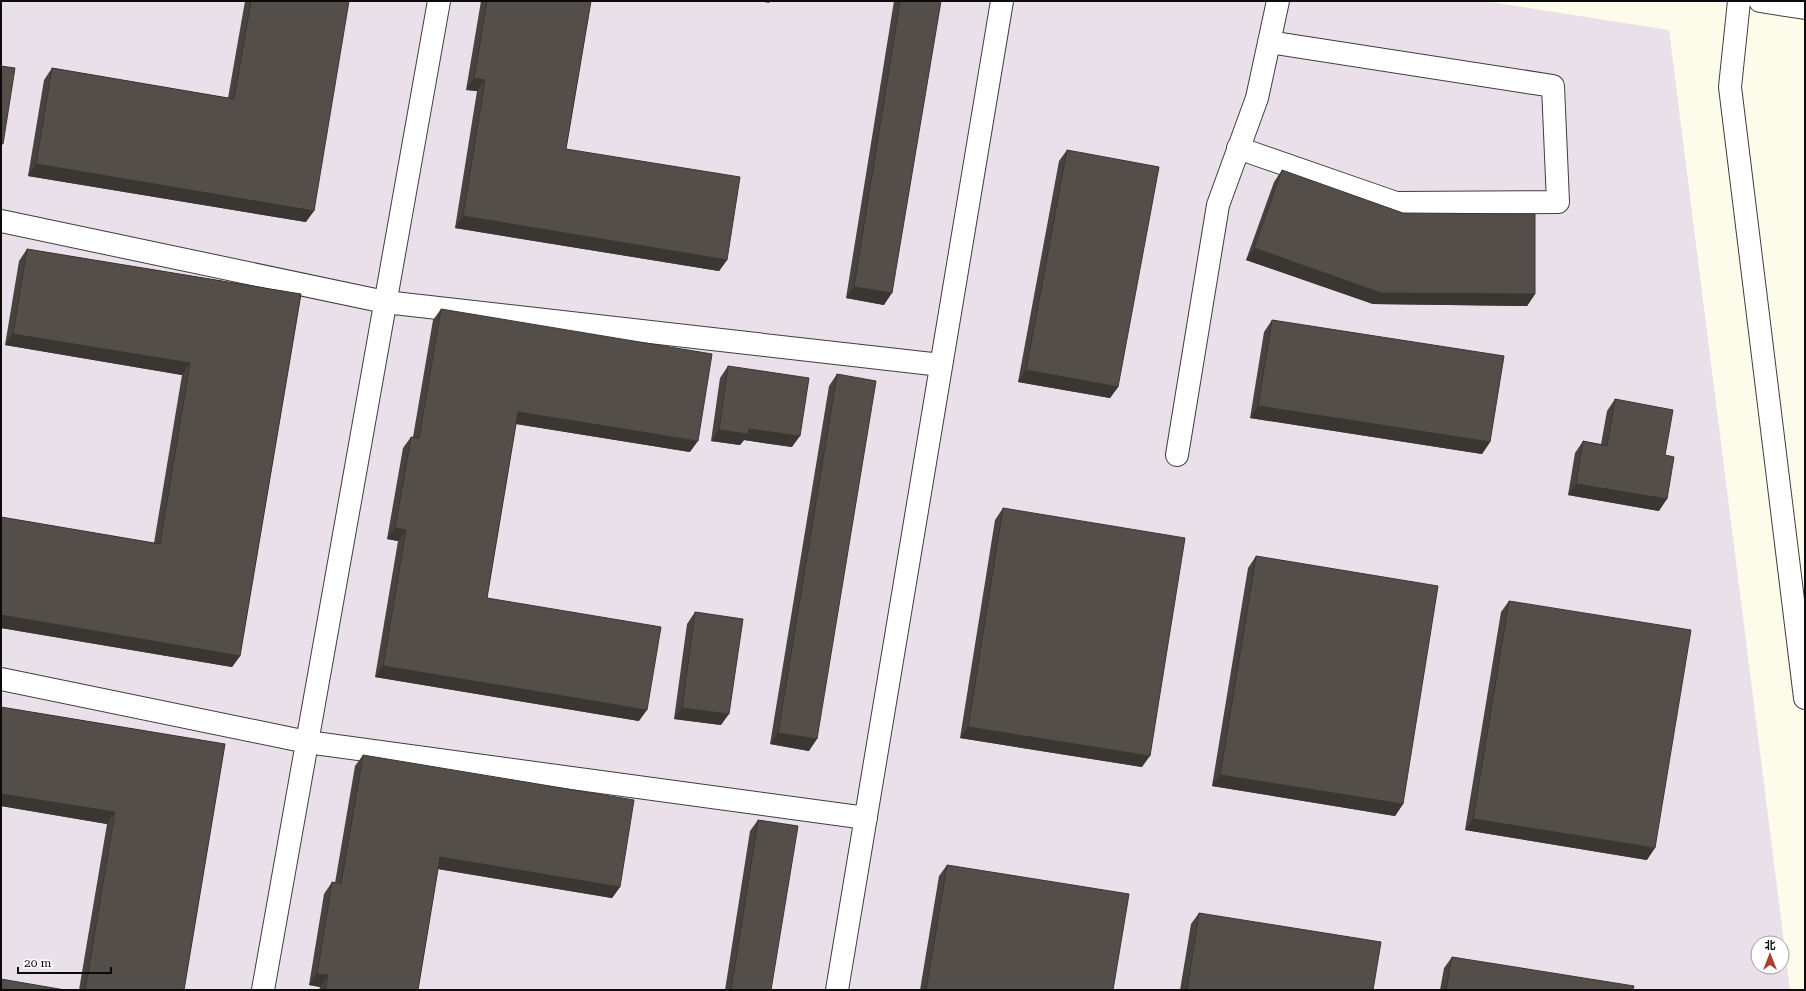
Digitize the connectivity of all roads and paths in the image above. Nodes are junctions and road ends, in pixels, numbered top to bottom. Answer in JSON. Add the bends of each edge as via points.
{"nodes":[{"id":1,"x":439,"y":1,"type":"edge"},
{"id":2,"x":1002,"y":1,"type":"edge"},
{"id":3,"x":1278,"y":1,"type":"edge"},
{"id":4,"x":1739,"y":1,"type":"edge"},
{"id":5,"x":1760,"y":1,"type":"edge"},
{"id":6,"x":1805,"y":8,"type":"edge"},
{"id":7,"x":1269,"y":42,"type":"junction"},
{"id":8,"x":1238,"y":148,"type":"junction"},
{"id":9,"x":1,"y":221,"type":"edge"},
{"id":10,"x":386,"y":302,"type":"junction"},
{"id":11,"x":941,"y":366,"type":"junction"},
{"id":12,"x":1177,"y":455,"type":"dead end"},
{"id":13,"x":1,"y":679,"type":"edge"},
{"id":14,"x":1805,"y":698,"type":"edge"},
{"id":15,"x":307,"y":742,"type":"junction"},
{"id":16,"x":866,"y":818,"type":"junction"},
{"id":17,"x":263,"y":990,"type":"edge"},
{"id":18,"x":837,"y":990,"type":"edge"}],
"edges":[{"from":1,"to":10,"type":"street"},
{"from":2,"to":11,"type":"street"},
{"from":3,"to":7,"type":"street"},
{"from":4,"to":14,"type":"street","via":[[1730,87]]},
{"from":5,"to":6,"type":"street"},
{"from":7,"to":8,"type":"street","via":[[1257,98]]},
{"from":7,"to":8,"type":"street","via":[[1553,86],[1558,202],[1396,203]]},
{"from":8,"to":12,"type":"street","via":[[1218,205]]},
{"from":9,"to":10,"type":"street"},
{"from":10,"to":11,"type":"street"},
{"from":10,"to":15,"type":"street"},
{"from":11,"to":16,"type":"street"},
{"from":13,"to":15,"type":"street"},
{"from":15,"to":16,"type":"street"},
{"from":15,"to":17,"type":"street"},
{"from":16,"to":18,"type":"street"}]}
